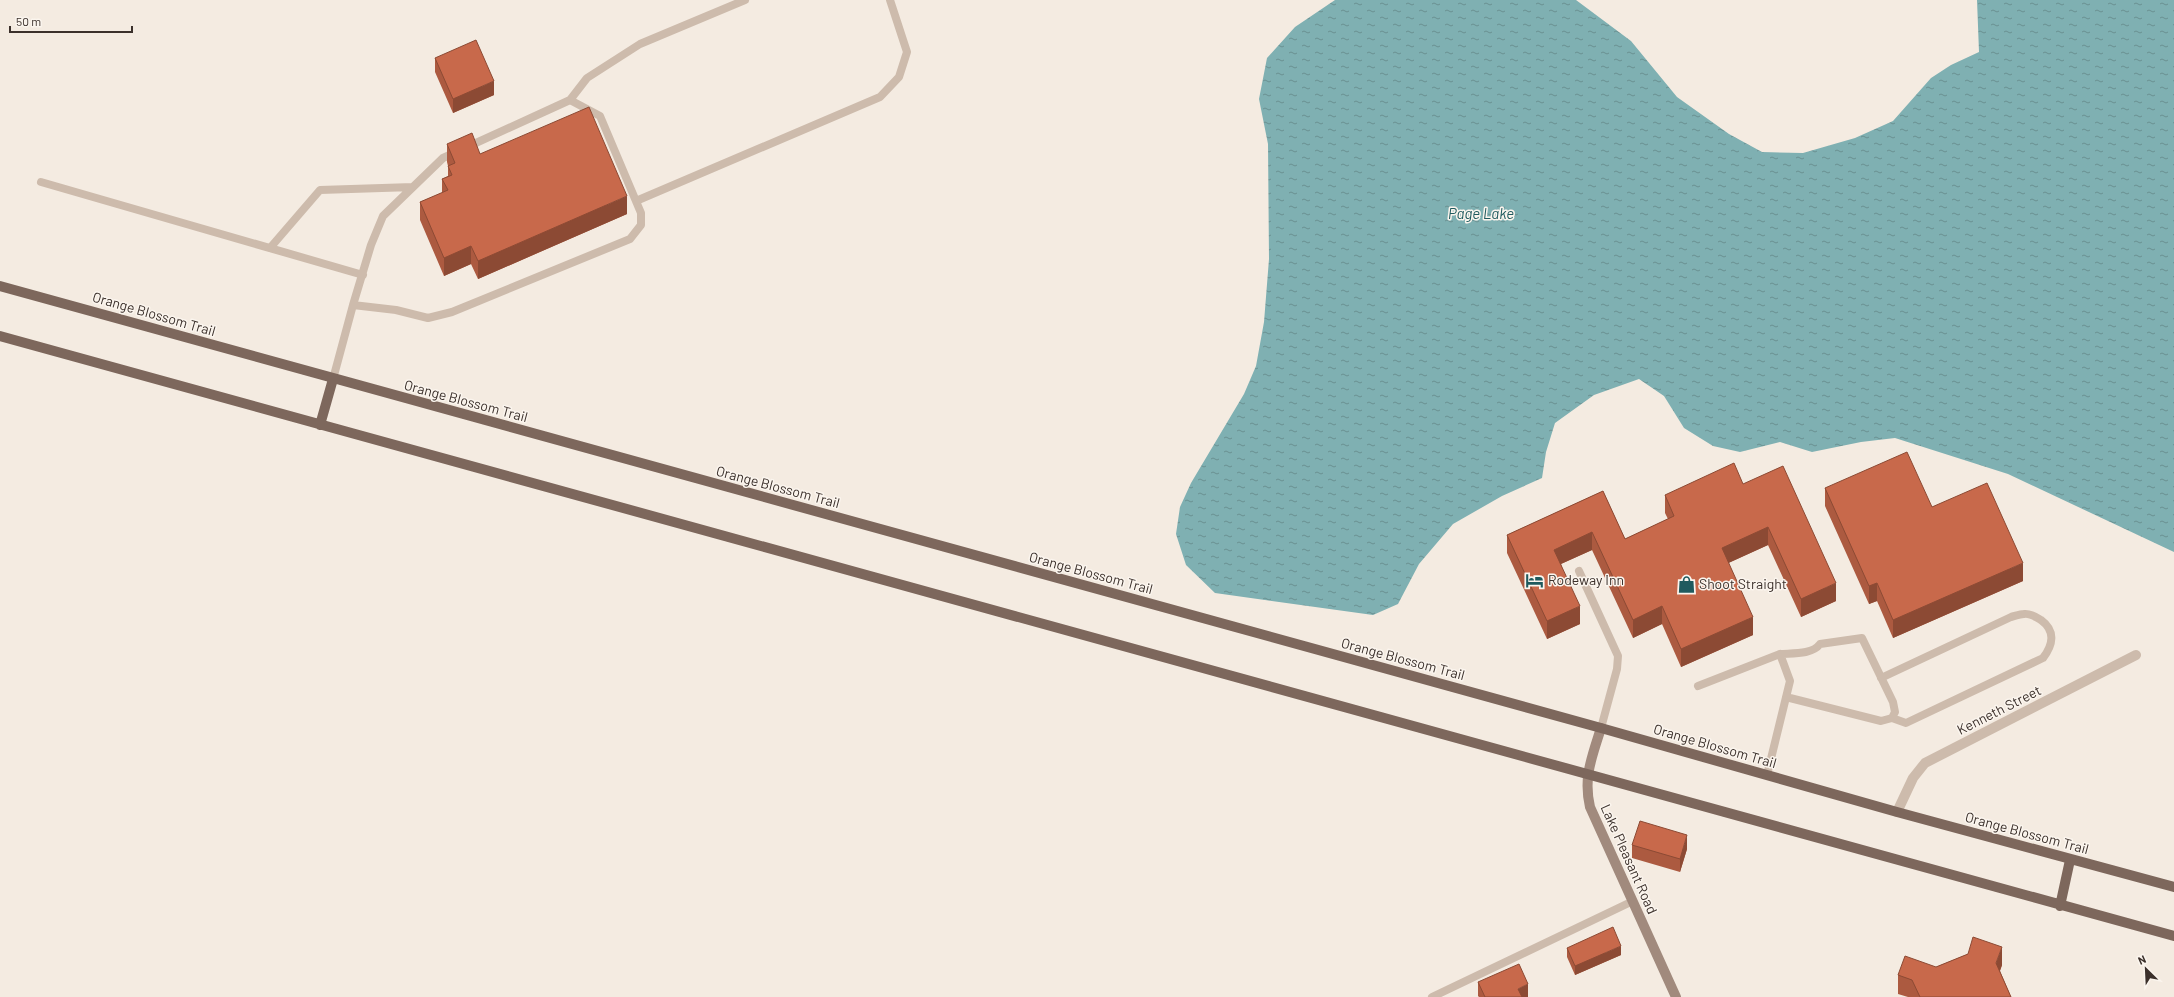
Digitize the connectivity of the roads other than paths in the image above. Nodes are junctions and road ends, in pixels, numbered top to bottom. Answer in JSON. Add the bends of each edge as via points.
{"nodes":[{"id":1,"x":745,"y":0,"type":"edge"},
{"id":2,"x":890,"y":0,"type":"edge"},
{"id":3,"x":570,"y":100,"type":"junction"},
{"id":4,"x":41,"y":182,"type":"dead end"},
{"id":5,"x":413,"y":187,"type":"junction"},
{"id":6,"x":636,"y":201,"type":"junction"},
{"id":7,"x":270,"y":248,"type":"junction"},
{"id":8,"x":363,"y":275,"type":"junction"},
{"id":9,"x":0,"y":286,"type":"edge"},
{"id":10,"x":352,"y":305,"type":"junction"},
{"id":11,"x":0,"y":336,"type":"edge"},
{"id":12,"x":333,"y":379,"type":"junction"},
{"id":13,"x":320,"y":425,"type":"junction"},
{"id":14,"x":1580,"y":571,"type":"dead end"},
{"id":15,"x":1780,"y":654,"type":"junction"},
{"id":16,"x":2136,"y":655,"type":"dead end"},
{"id":17,"x":1881,"y":678,"type":"junction"},
{"id":18,"x":1698,"y":686,"type":"dead end"},
{"id":19,"x":1786,"y":697,"type":"junction"},
{"id":20,"x":1892,"y":718,"type":"junction"},
{"id":21,"x":1601,"y":728,"type":"junction"},
{"id":22,"x":1767,"y":775,"type":"junction"},
{"id":23,"x":1587,"y":776,"type":"junction"},
{"id":24,"x":1897,"y":812,"type":"junction"},
{"id":25,"x":2070,"y":860,"type":"junction"},
{"id":26,"x":2174,"y":887,"type":"edge"},
{"id":27,"x":1633,"y":901,"type":"junction"},
{"id":28,"x":2060,"y":906,"type":"junction"},
{"id":29,"x":2174,"y":936,"type":"edge"},
{"id":30,"x":1432,"y":997,"type":"edge"},
{"id":31,"x":1676,"y":997,"type":"edge"}],
"edges":[{"from":1,"to":3,"type":"lane","via":[[640,44],[587,78]]},
{"from":2,"to":6,"type":"lane","via":[[907,52],[899,77],[880,97]]},
{"from":3,"to":5,"type":"lane","via":[[443,158]]},
{"from":3,"to":6,"type":"lane","via":[[600,116]]},
{"from":4,"to":7,"type":"lane"},
{"from":5,"to":7,"type":"lane","via":[[320,190]]},
{"from":5,"to":8,"type":"lane","via":[[383,216],[371,245]]},
{"from":6,"to":10,"type":"lane","via":[[641,213],[641,225],[630,239],[452,312],[428,318],[396,310]]},
{"from":7,"to":8,"type":"lane"},
{"from":8,"to":10,"type":"lane"},
{"from":9,"to":12,"type":"main road","name":"Orange Blossom Trail"},
{"from":10,"to":12,"type":"lane"},
{"from":11,"to":13,"type":"main road"},
{"from":12,"to":13,"type":"main road"},
{"from":12,"to":21,"type":"main road","name":"Orange Blossom Trail"},
{"from":13,"to":23,"type":"main road"},
{"from":14,"to":21,"type":"lane","via":[[1618,656],[1618,669]]},
{"from":15,"to":17,"type":"lane","via":[[1810,652],[1817,649],[1820,644],[1862,638]]},
{"from":15,"to":18,"type":"lane"},
{"from":15,"to":19,"type":"lane","via":[[1790,681]]},
{"from":16,"to":24,"type":"street","name":"Kenneth Street","via":[[1925,763],[1913,778]]},
{"from":17,"to":20,"type":"lane","via":[[1893,702],[1895,712]]},
{"from":17,"to":20,"type":"lane","via":[[2024,613],[2035,616],[2048,625],[2052,635],[2050,648],[2043,658],[1906,723]]},
{"from":19,"to":20,"type":"lane","via":[[1881,721]]},
{"from":19,"to":22,"type":"lane"},
{"from":21,"to":22,"type":"main road","name":"Orange Blossom Trail"},
{"from":21,"to":23,"type":"street","name":"Lake Pleasant Road"},
{"from":22,"to":24,"type":"main road","name":"Orange Blossom Trail"},
{"from":23,"to":27,"type":"street","name":"Lake Pleasant Road","via":[[1586,790],[1590,807]]},
{"from":23,"to":28,"type":"main road"},
{"from":24,"to":25,"type":"main road","name":"Orange Blossom Trail"},
{"from":25,"to":26,"type":"main road","name":"Orange Blossom Trail"},
{"from":25,"to":28,"type":"main road"},
{"from":27,"to":30,"type":"lane"},
{"from":27,"to":31,"type":"street","name":"Lake Pleasant Road"},
{"from":28,"to":29,"type":"main road"}]}
